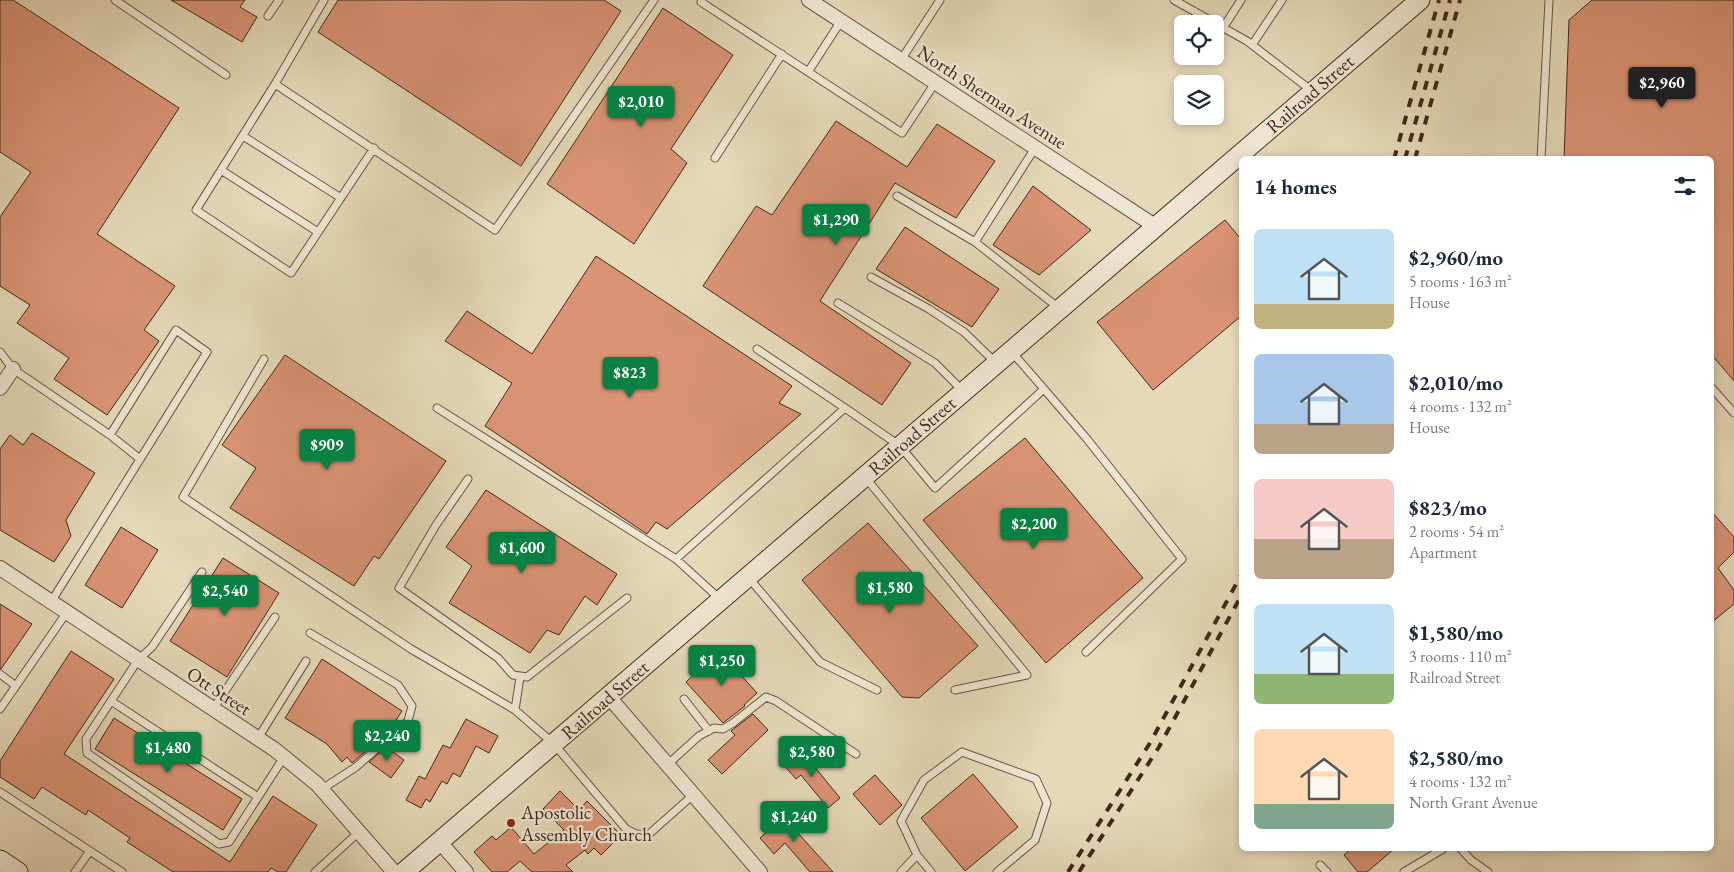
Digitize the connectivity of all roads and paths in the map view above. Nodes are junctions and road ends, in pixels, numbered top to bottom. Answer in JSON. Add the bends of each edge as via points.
{"nodes":[{"id":1,"x":115,"y":0,"type":"edge"},
{"id":2,"x":279,"y":0,"type":"edge"},
{"id":3,"x":324,"y":0,"type":"edge"},
{"id":4,"x":654,"y":0,"type":"edge"},
{"id":5,"x":702,"y":0,"type":"edge"},
{"id":6,"x":809,"y":0,"type":"edge"},
{"id":7,"x":940,"y":0,"type":"edge"},
{"id":8,"x":1174,"y":0,"type":"edge"},
{"id":9,"x":1241,"y":0,"type":"edge"},
{"id":10,"x":1282,"y":0,"type":"edge"},
{"id":11,"x":1420,"y":0,"type":"edge"},
{"id":12,"x":1549,"y":0,"type":"edge"},
{"id":13,"x":1200,"y":15,"type":"edge"},
{"id":14,"x":268,"y":16,"type":"dead end"},
{"id":15,"x":841,"y":21,"type":"junction"},
{"id":16,"x":1224,"y":26,"type":"edge"},
{"id":17,"x":1224,"y":29,"type":"edge"},
{"id":18,"x":1252,"y":45,"type":"junction"},
{"id":19,"x":782,"y":54,"type":"junction"},
{"id":20,"x":901,"y":60,"type":"junction"},
{"id":21,"x":808,"y":72,"type":"junction"},
{"id":22,"x":226,"y":75,"type":"dead end"},
{"id":23,"x":935,"y":82,"type":"junction"},
{"id":24,"x":275,"y":84,"type":"junction"},
{"id":25,"x":1313,"y":91,"type":"junction"},
{"id":26,"x":243,"y":136,"type":"junction"},
{"id":27,"x":374,"y":148,"type":"junction"},
{"id":28,"x":1035,"y":148,"type":"junction"},
{"id":29,"x":1541,"y":156,"type":"edge"},
{"id":30,"x":715,"y":158,"type":"dead end"},
{"id":31,"x":221,"y":170,"type":"junction"},
{"id":32,"x":897,"y":196,"type":"dead end"},
{"id":33,"x":341,"y":198,"type":"junction"},
{"id":34,"x":1155,"y":226,"type":"junction"},
{"id":35,"x":318,"y":232,"type":"junction"},
{"id":36,"x":975,"y":242,"type":"junction"},
{"id":37,"x":871,"y":277,"type":"dead end"},
{"id":38,"x":838,"y":303,"type":"dead end"},
{"id":39,"x":1060,"y":309,"type":"junction"},
{"id":40,"x":757,"y":349,"type":"dead end"},
{"id":41,"x":1011,"y":350,"type":"junction"},
{"id":42,"x":0,"y":352,"type":"edge"},
{"id":43,"x":264,"y":358,"type":"dead end"},
{"id":44,"x":997,"y":363,"type":"junction"},
{"id":45,"x":13,"y":369,"type":"junction"},
{"id":46,"x":0,"y":388,"type":"edge"},
{"id":47,"x":1044,"y":389,"type":"junction"},
{"id":48,"x":1714,"y":390,"type":"edge"},
{"id":49,"x":964,"y":391,"type":"junction"},
{"id":50,"x":437,"y":408,"type":"dead end"},
{"id":51,"x":845,"y":408,"type":"junction"},
{"id":52,"x":1734,"y":413,"type":"edge"},
{"id":53,"x":110,"y":435,"type":"junction"},
{"id":54,"x":900,"y":446,"type":"junction"},
{"id":55,"x":140,"y":459,"type":"junction"},
{"id":56,"x":864,"y":477,"type":"junction"},
{"id":57,"x":468,"y":480,"type":"dead end"},
{"id":58,"x":676,"y":559,"type":"junction"},
{"id":59,"x":0,"y":568,"type":"edge"},
{"id":60,"x":202,"y":572,"type":"dead end"},
{"id":61,"x":748,"y":577,"type":"junction"},
{"id":62,"x":627,"y":598,"type":"dead end"},
{"id":63,"x":721,"y":600,"type":"junction"},
{"id":64,"x":51,"y":602,"type":"junction"},
{"id":65,"x":67,"y":612,"type":"junction"},
{"id":66,"x":275,"y":617,"type":"dead end"},
{"id":67,"x":310,"y":633,"type":"dead end"},
{"id":68,"x":1086,"y":652,"type":"dead end"},
{"id":69,"x":138,"y":660,"type":"junction"},
{"id":70,"x":306,"y":661,"type":"dead end"},
{"id":71,"x":0,"y":674,"type":"edge"},
{"id":72,"x":520,"y":676,"type":"junction"},
{"id":73,"x":16,"y":686,"type":"junction"},
{"id":74,"x":877,"y":690,"type":"dead end"},
{"id":75,"x":955,"y":690,"type":"dead end"},
{"id":76,"x":609,"y":697,"type":"junction"},
{"id":77,"x":684,"y":699,"type":"dead end"},
{"id":78,"x":111,"y":701,"type":"junction"},
{"id":79,"x":0,"y":709,"type":"edge"},
{"id":80,"x":213,"y":709,"type":"junction"},
{"id":81,"x":515,"y":710,"type":"junction"},
{"id":82,"x":709,"y":731,"type":"junction"},
{"id":83,"x":258,"y":738,"type":"junction"},
{"id":84,"x":554,"y":744,"type":"junction"},
{"id":85,"x":856,"y":754,"type":"dead end"},
{"id":86,"x":284,"y":757,"type":"junction"},
{"id":87,"x":667,"y":764,"type":"junction"},
{"id":88,"x":322,"y":790,"type":"junction"},
{"id":89,"x":0,"y":792,"type":"edge"},
{"id":90,"x":693,"y":795,"type":"junction"},
{"id":91,"x":258,"y":797,"type":"junction"},
{"id":92,"x":359,"y":832,"type":"junction"},
{"id":93,"x":440,"y":841,"type":"junction"},
{"id":94,"x":90,"y":851,"type":"junction"},
{"id":95,"x":1440,"y":851,"type":"edge"},
{"id":96,"x":1463,"y":851,"type":"edge"},
{"id":97,"x":917,"y":855,"type":"junction"},
{"id":98,"x":0,"y":860,"type":"edge"},
{"id":99,"x":1320,"y":865,"type":"dead end"},
{"id":100,"x":18,"y":872,"type":"edge"},
{"id":101,"x":76,"y":872,"type":"edge"},
{"id":102,"x":122,"y":872,"type":"edge"},
{"id":103,"x":315,"y":872,"type":"edge"},
{"id":104,"x":394,"y":872,"type":"edge"},
{"id":105,"x":404,"y":872,"type":"edge"},
{"id":106,"x":466,"y":872,"type":"edge"},
{"id":107,"x":760,"y":872,"type":"edge"},
{"id":108,"x":901,"y":872,"type":"edge"},
{"id":109,"x":932,"y":872,"type":"edge"},
{"id":110,"x":997,"y":872,"type":"edge"},
{"id":111,"x":1326,"y":872,"type":"edge"},
{"id":112,"x":1404,"y":872,"type":"edge"},
{"id":113,"x":1488,"y":872,"type":"edge"}],
"edges":[{"from":1,"to":22,"type":"lane"},
{"from":2,"to":14,"type":"lane"},
{"from":3,"to":24,"type":"lane"},
{"from":4,"to":27,"type":"lane","via":[[495,230]]},
{"from":5,"to":19,"type":"lane"},
{"from":6,"to":15,"type":"street","name":"North Sherman Avenue"},
{"from":7,"to":20,"type":"lane"},
{"from":8,"to":13,"type":"lane"},
{"from":9,"to":16,"type":"lane"},
{"from":10,"to":18,"type":"lane"},
{"from":11,"to":25,"type":"main road","name":"Railroad Street"},
{"from":12,"to":29,"type":"lane"},
{"from":15,"to":20,"type":"street","name":"North Sherman Avenue"},
{"from":15,"to":21,"type":"lane"},
{"from":17,"to":18,"type":"lane"},
{"from":18,"to":25,"type":"lane"},
{"from":19,"to":21,"type":"lane"},
{"from":19,"to":30,"type":"lane"},
{"from":20,"to":23,"type":"street","name":"North Sherman Avenue"},
{"from":21,"to":23,"type":"lane","via":[[902,133]]},
{"from":23,"to":28,"type":"street","name":"North Sherman Avenue"},
{"from":24,"to":26,"type":"lane"},
{"from":24,"to":27,"type":"lane"},
{"from":25,"to":34,"type":"main road","name":"Railroad Street"},
{"from":26,"to":31,"type":"lane"},
{"from":26,"to":33,"type":"lane"},
{"from":27,"to":33,"type":"lane"},
{"from":28,"to":34,"type":"street","name":"North Sherman Avenue"},
{"from":28,"to":36,"type":"lane"},
{"from":31,"to":35,"type":"lane"},
{"from":31,"to":35,"type":"lane","via":[[196,210],[291,273]]},
{"from":32,"to":36,"type":"lane"},
{"from":33,"to":35,"type":"lane"},
{"from":34,"to":39,"type":"main road","name":"Railroad Street"},
{"from":36,"to":39,"type":"lane"},
{"from":37,"to":44,"type":"lane","via":[[964,332]]},
{"from":38,"to":49,"type":"lane","via":[[935,363]]},
{"from":39,"to":41,"type":"main road","name":"Railroad Street"},
{"from":40,"to":51,"type":"lane"},
{"from":41,"to":44,"type":"main road","name":"Railroad Street"},
{"from":41,"to":47,"type":"lane"},
{"from":42,"to":45,"type":"lane"},
{"from":43,"to":81,"type":"lane","via":[[183,496],[411,649]]},
{"from":44,"to":49,"type":"main road","name":"Railroad Street"},
{"from":45,"to":46,"type":"street"},
{"from":45,"to":53,"type":"lane"},
{"from":47,"to":54,"type":"lane","via":[[935,488]]},
{"from":47,"to":68,"type":"lane","via":[[1182,559]]},
{"from":48,"to":52,"type":"lane"},
{"from":49,"to":54,"type":"main road","name":"Railroad Street"},
{"from":50,"to":58,"type":"lane"},
{"from":51,"to":54,"type":"lane"},
{"from":51,"to":58,"type":"lane"},
{"from":53,"to":55,"type":"lane"},
{"from":53,"to":55,"type":"lane","via":[[176,330],[207,352]]},
{"from":54,"to":56,"type":"main road","name":"Railroad Street"},
{"from":55,"to":64,"type":"lane"},
{"from":56,"to":61,"type":"main road","name":"Railroad Street"},
{"from":56,"to":75,"type":"lane","via":[[1027,675]]},
{"from":57,"to":72,"type":"lane","via":[[436,525],[400,588],[498,658],[513,675]]},
{"from":58,"to":63,"type":"lane"},
{"from":59,"to":64,"type":"street","name":"Ott Street"},
{"from":60,"to":69,"type":"lane","via":[[152,647]]},
{"from":61,"to":63,"type":"main road","name":"Railroad Street"},
{"from":61,"to":74,"type":"lane","via":[[820,662]]},
{"from":62,"to":72,"type":"lane","via":[[527,678]]},
{"from":63,"to":76,"type":"main road","name":"Railroad Street"},
{"from":64,"to":65,"type":"street","name":"Ott Street"},
{"from":65,"to":69,"type":"street","name":"Ott Street"},
{"from":65,"to":73,"type":"lane"},
{"from":66,"to":80,"type":"lane"},
{"from":67,"to":88,"type":"lane","via":[[398,685],[412,706],[408,721],[356,767]]},
{"from":69,"to":78,"type":"lane"},
{"from":69,"to":80,"type":"street","name":"Ott Street"},
{"from":70,"to":83,"type":"lane"},
{"from":71,"to":73,"type":"lane"},
{"from":72,"to":81,"type":"lane"},
{"from":73,"to":79,"type":"lane"},
{"from":76,"to":84,"type":"main road","name":"Railroad Street"},
{"from":76,"to":87,"type":"street"},
{"from":77,"to":82,"type":"lane"},
{"from":78,"to":91,"type":"lane"},
{"from":78,"to":91,"type":"lane","via":[[86,739],[87,753],[219,844],[229,842]]},
{"from":80,"to":83,"type":"street","name":"Ott Street"},
{"from":81,"to":84,"type":"lane"},
{"from":82,"to":85,"type":"lane","via":[[723,729],[766,697]]},
{"from":82,"to":87,"type":"lane"},
{"from":83,"to":86,"type":"street","name":"Ott Street"},
{"from":84,"to":90,"type":"lane","via":[[601,802],[626,829],[636,834],[648,835]]},
{"from":84,"to":93,"type":"main road","name":"Railroad Street"},
{"from":86,"to":88,"type":"street","name":"Ott Street"},
{"from":86,"to":91,"type":"lane"},
{"from":87,"to":90,"type":"street"},
{"from":88,"to":92,"type":"street","name":"Ott Street"},
{"from":89,"to":94,"type":"lane"},
{"from":90,"to":107,"type":"street"},
{"from":92,"to":103,"type":"lane"},
{"from":92,"to":104,"type":"street","name":"Ott Street"},
{"from":93,"to":105,"type":"main road","name":"Railroad Street"},
{"from":93,"to":106,"type":"street"},
{"from":94,"to":101,"type":"lane"},
{"from":94,"to":102,"type":"lane"},
{"from":95,"to":112,"type":"lane"},
{"from":96,"to":113,"type":"lane"},
{"from":97,"to":108,"type":"lane"},
{"from":97,"to":109,"type":"lane"},
{"from":97,"to":110,"type":"lane","via":[[901,822],[924,780],[962,752],[1036,779],[1047,803],[1035,840]]},
{"from":98,"to":100,"type":"main road"},
{"from":99,"to":111,"type":"lane"}]}
